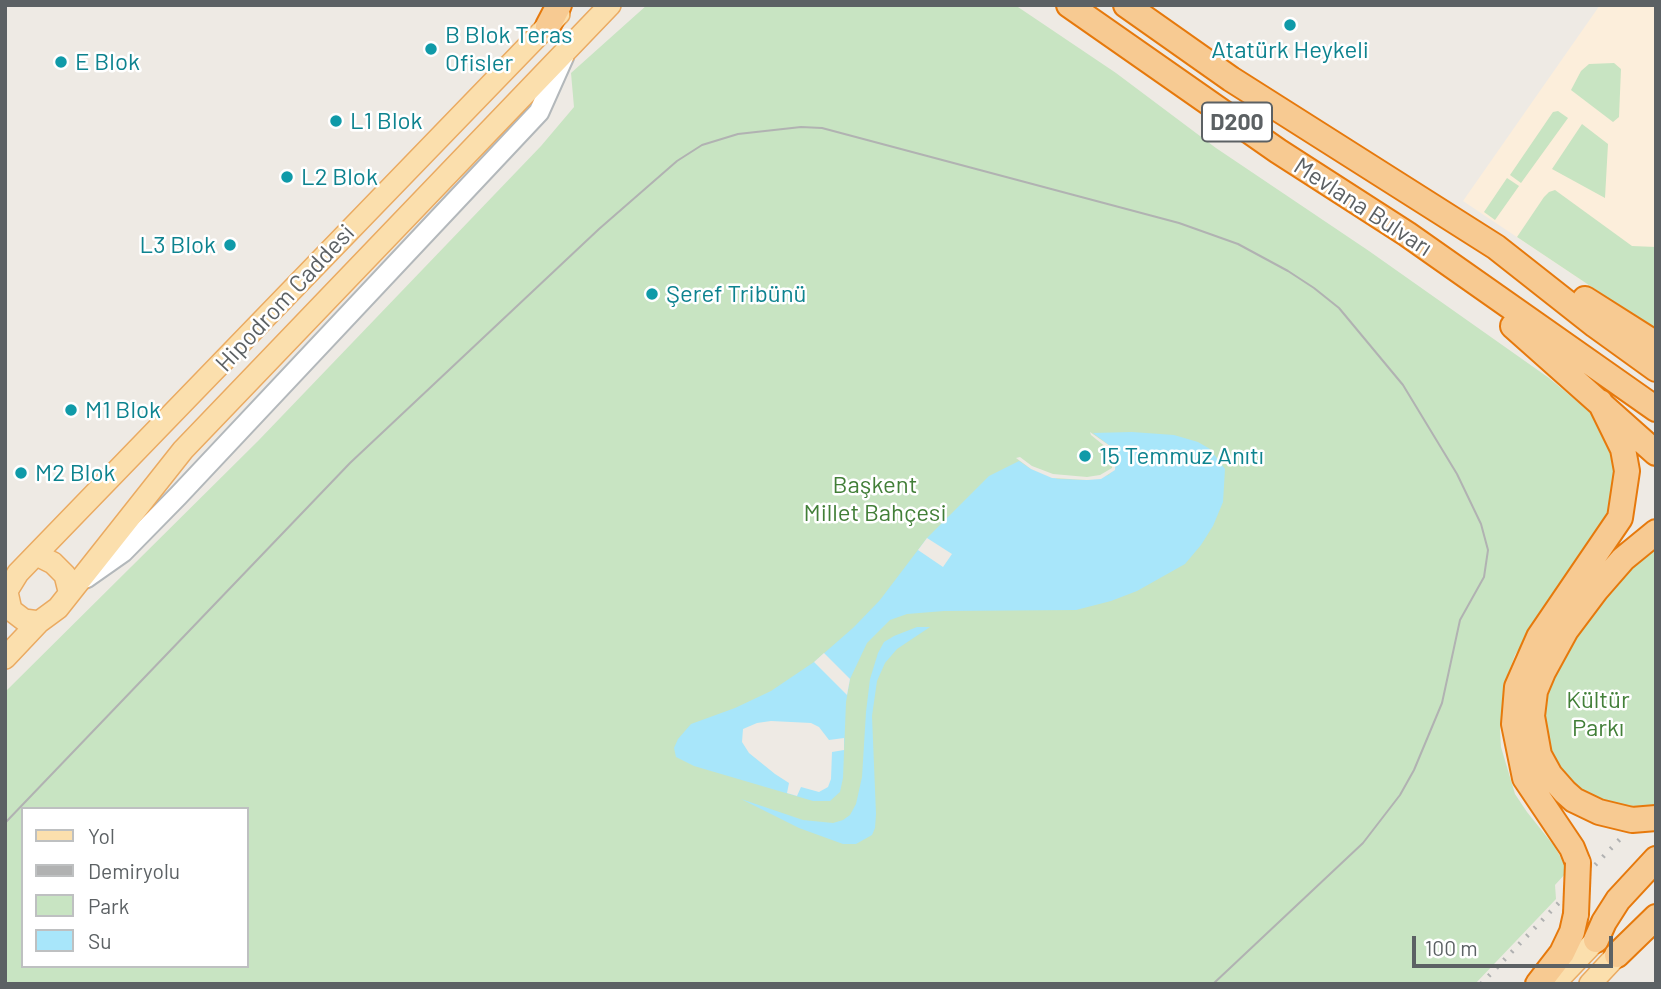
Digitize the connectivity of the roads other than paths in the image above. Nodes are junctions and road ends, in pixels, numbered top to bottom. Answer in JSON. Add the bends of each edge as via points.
{"nodes":[{"id":1,"x":568,"y":5,"type":"edge"},
{"id":2,"x":610,"y":5,"type":"edge"},
{"id":3,"x":1069,"y":5,"type":"edge"},
{"id":4,"x":1126,"y":5,"type":"edge"},
{"id":5,"x":554,"y":16,"type":"edge"},
{"id":6,"x":1407,"y":234,"type":"junction"},
{"id":7,"x":1496,"y":247,"type":"junction"},
{"id":8,"x":1656,"y":344,"type":"edge"},
{"id":9,"x":1656,"y":369,"type":"edge"},
{"id":10,"x":1600,"y":402,"type":"junction"},
{"id":11,"x":1656,"y":409,"type":"edge"},
{"id":12,"x":1656,"y":453,"type":"edge"},
{"id":13,"x":1656,"y":532,"type":"edge"},
{"id":14,"x":37,"y":555,"type":"junction"},
{"id":15,"x":69,"y":591,"type":"junction"},
{"id":16,"x":6,"y":593,"type":"edge"},
{"id":17,"x":39,"y":622,"type":"junction"},
{"id":18,"x":5,"y":658,"type":"edge"},
{"id":19,"x":1656,"y":818,"type":"edge"},
{"id":20,"x":1656,"y":859,"type":"edge"},
{"id":21,"x":1656,"y":883,"type":"edge"},
{"id":22,"x":1656,"y":917,"type":"edge"},
{"id":23,"x":1656,"y":931,"type":"edge"},
{"id":24,"x":1596,"y":940,"type":"junction"},
{"id":25,"x":1617,"y":955,"type":"junction"},
{"id":26,"x":1538,"y":984,"type":"edge"},
{"id":27,"x":1554,"y":984,"type":"edge"},
{"id":28,"x":1590,"y":984,"type":"edge"}],
"edges":[{"from":1,"to":5,"type":"main road","name":"Hipodrom Caddesi"},
{"from":2,"to":15,"type":"main road","name":"Hipodrom Caddesi","via":[[183,450]]},
{"from":3,"to":6,"type":"highway","name":"Mevlana Bulvarı","number":"D200","via":[[1278,151]]},
{"from":4,"to":7,"type":"highway","name":"Mevlana Bulvarı","number":"D200","via":[[1231,79]]},
{"from":5,"to":14,"type":"main road","name":"Hipodrom Caddesi"},
{"from":6,"to":10,"type":"highway"},
{"from":6,"to":11,"type":"highway","name":"Mevlana Bulvarı","number":"D200"},
{"from":7,"to":8,"type":"highway"},
{"from":7,"to":9,"type":"highway","name":"Mevlana Bulvarı","number":"D200"},
{"from":10,"to":12,"type":"highway"},
{"from":10,"to":26,"type":"highway","bridge":true,"via":[[1623,449],[1627,471],[1623,503],[1614,529],[1539,637],[1517,687],[1514,724],[1525,778],[1578,863],[1572,932]]},
{"from":13,"to":19,"type":"highway","via":[[1623,559],[1580,610],[1552,653],[1533,702],[1539,755],[1550,775],[1574,800],[1623,818]]},
{"from":14,"to":15,"type":"main road","via":[[65,575]]},
{"from":14,"to":16,"type":"main road","name":"Hipodrom Caddesi"},
{"from":15,"to":17,"type":"main road","name":"Hipodrom Caddesi","via":[[58,608]]},
{"from":16,"to":17,"type":"main road","via":[[11,610],[24,621]]},
{"from":17,"to":18,"type":"main road","name":"Hipodrom Caddesi"},
{"from":20,"to":24,"type":"highway","via":[[1618,900]]},
{"from":21,"to":24,"type":"highway"},
{"from":22,"to":25,"type":"highway"},
{"from":23,"to":25,"type":"highway"},
{"from":24,"to":27,"type":"main road"},
{"from":25,"to":28,"type":"main road"}]}
